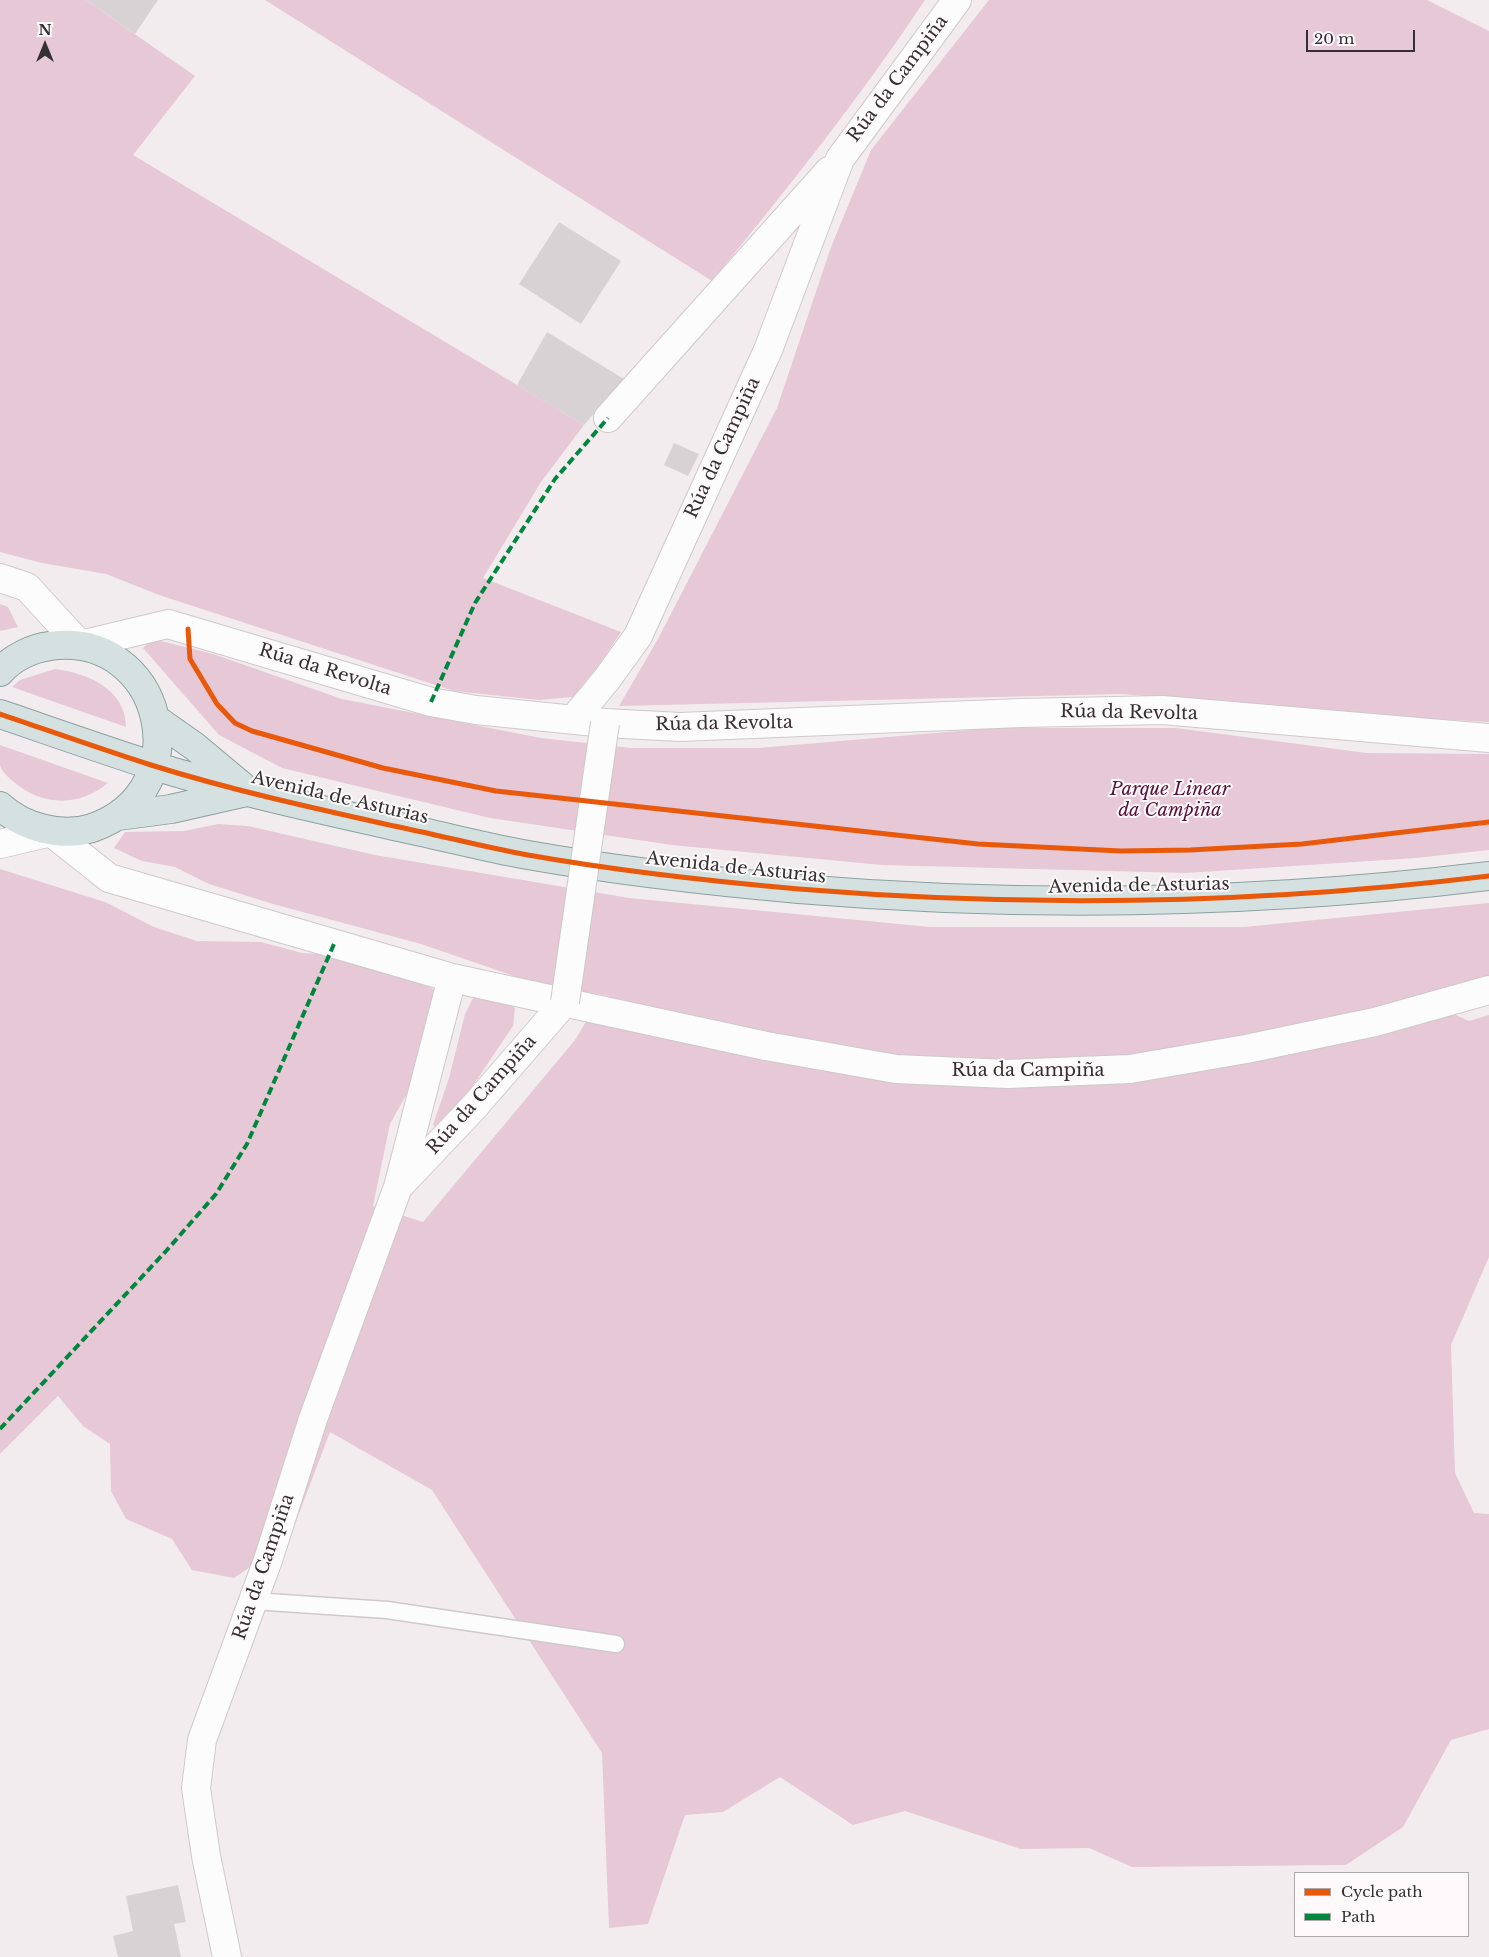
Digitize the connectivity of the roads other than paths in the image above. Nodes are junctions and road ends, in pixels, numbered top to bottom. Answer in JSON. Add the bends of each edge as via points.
{"nodes":[{"id":1,"x":958,"y":0,"type":"edge"},
{"id":2,"x":840,"y":159,"type":"junction"},
{"id":3,"x":608,"y":418,"type":"dead end"},
{"id":4,"x":0,"y":578,"type":"edge"},
{"id":5,"x":80,"y":645,"type":"junction"},
{"id":6,"x":11,"y":656,"type":"edge"},
{"id":7,"x":0,"y":672,"type":"edge"},
{"id":8,"x":0,"y":714,"type":"edge"},
{"id":9,"x":157,"y":720,"type":"junction"},
{"id":10,"x":573,"y":720,"type":"junction"},
{"id":11,"x":605,"y":724,"type":"junction"},
{"id":12,"x":1489,"y":738,"type":"edge"},
{"id":13,"x":155,"y":766,"type":"junction"},
{"id":14,"x":249,"y":791,"type":"junction"},
{"id":15,"x":0,"y":806,"type":"edge"},
{"id":16,"x":118,"y":816,"type":"junction"},
{"id":17,"x":51,"y":832,"type":"junction"},
{"id":18,"x":0,"y":844,"type":"edge"},
{"id":19,"x":1489,"y":876,"type":"edge"},
{"id":20,"x":452,"y":978,"type":"junction"},
{"id":21,"x":1489,"y":990,"type":"edge"},
{"id":22,"x":565,"y":1002,"type":"junction"},
{"id":23,"x":398,"y":1187,"type":"junction"},
{"id":24,"x":254,"y":1601,"type":"junction"},
{"id":25,"x":616,"y":1644,"type":"dead end"},
{"id":26,"x":227,"y":1957,"type":"edge"}],
"edges":[{"from":1,"to":2,"type":"street","name":"Rúa da Campiña"},
{"from":2,"to":3,"type":"street","name":"Rúa da Campiña"},
{"from":2,"to":10,"type":"street","name":"Rúa da Campiña","via":[[768,350],[638,636]]},
{"from":4,"to":5,"type":"street","via":[[27,587]]},
{"from":5,"to":6,"type":"main road","via":[[44,647]]},
{"from":5,"to":9,"type":"main road","via":[[113,658],[138,679]]},
{"from":5,"to":10,"type":"street","name":"Rúa da Revolta","via":[[168,624],[431,702]]},
{"from":6,"to":7,"type":"main road"},
{"from":8,"to":13,"type":"main road","name":"Avenida de Asturias"},
{"from":9,"to":13,"type":"main road","via":[[159,744]]},
{"from":9,"to":14,"type":"main road"},
{"from":10,"to":11,"type":"street","name":"Rúa da Revolta"},
{"from":11,"to":12,"type":"street","name":"Rúa da Revolta","via":[[680,727],[1162,710]]},
{"from":11,"to":22,"type":"street","bridge":true},
{"from":13,"to":14,"type":"main road","name":"Avenida de Asturias"},
{"from":13,"to":16,"type":"main road","via":[[135,801]]},
{"from":14,"to":16,"type":"main road","via":[[171,809]]},
{"from":14,"to":19,"type":"main road","name":"Avenida de Asturias","via":[[527,855],[715,881],[864,894],[1013,901],[1158,901],[1413,886]]},
{"from":15,"to":17,"type":"main road","via":[[10,815]]},
{"from":16,"to":17,"type":"main road","via":[[84,830]]},
{"from":17,"to":18,"type":"street"},
{"from":17,"to":20,"type":"street","via":[[109,878]]},
{"from":20,"to":22,"type":"street"},
{"from":20,"to":23,"type":"street","name":"Rúa da Campiña"},
{"from":21,"to":22,"type":"street","name":"Rúa da Campiña","via":[[1375,1022],[1140,1068],[1007,1074],[896,1069],[766,1046]]},
{"from":22,"to":23,"type":"street","name":"Rúa da Campiña","via":[[473,1108]]},
{"from":23,"to":24,"type":"street","name":"Rúa da Campiña","via":[[313,1419]]},
{"from":24,"to":25,"type":"lane","via":[[387,1610]]},
{"from":24,"to":26,"type":"street","name":"Rúa da Campiña","via":[[202,1740],[196,1788]]}]}
